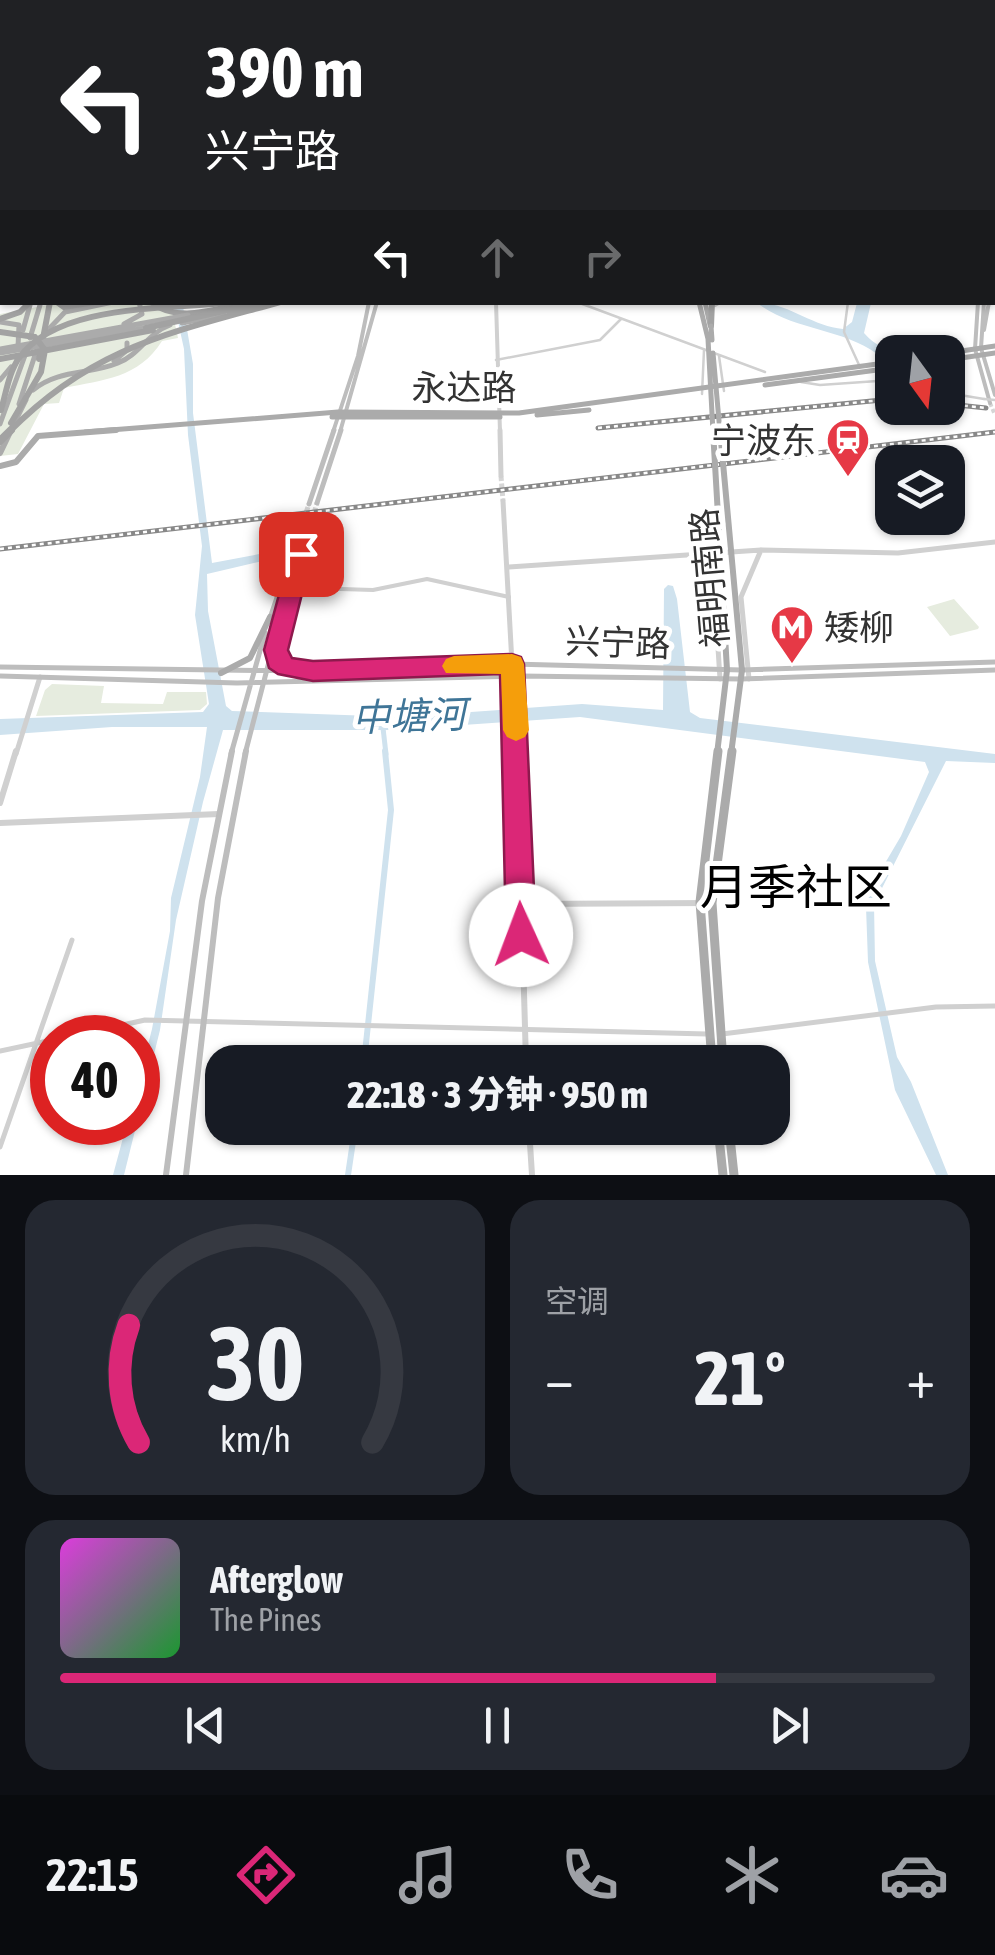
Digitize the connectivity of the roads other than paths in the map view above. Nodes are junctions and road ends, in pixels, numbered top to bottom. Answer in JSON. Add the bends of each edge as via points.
{"nodes":[{"id":1,"x":28,"y":305,"type":"edge"},
{"id":2,"x":30,"y":305,"type":"edge"},
{"id":3,"x":39,"y":305,"type":"edge"},
{"id":4,"x":40,"y":305,"type":"edge"},
{"id":5,"x":52,"y":305,"type":"edge"},
{"id":6,"x":97,"y":305,"type":"edge"},
{"id":7,"x":140,"y":305,"type":"edge"},
{"id":8,"x":154,"y":305,"type":"edge"},
{"id":9,"x":213,"y":305,"type":"edge"},
{"id":10,"x":228,"y":305,"type":"edge"},
{"id":11,"x":238,"y":305,"type":"edge"},
{"id":12,"x":249,"y":305,"type":"edge"},
{"id":13,"x":269,"y":305,"type":"edge"},
{"id":14,"x":272,"y":305,"type":"edge"},
{"id":15,"x":275,"y":305,"type":"edge"},
{"id":16,"x":372,"y":305,"type":"edge"},
{"id":17,"x":372,"y":305,"type":"edge"},
{"id":18,"x":496,"y":305,"type":"edge"},
{"id":19,"x":585,"y":305,"type":"edge"},
{"id":20,"x":710,"y":305,"type":"edge"},
{"id":21,"x":710,"y":305,"type":"edge"},
{"id":22,"x":848,"y":305,"type":"edge"},
{"id":23,"x":980,"y":305,"type":"edge"},
{"id":24,"x":981,"y":305,"type":"edge"},
{"id":25,"x":188,"y":317,"type":"junction"},
{"id":26,"x":621,"y":319,"type":"junction"},
{"id":27,"x":0,"y":320,"type":"edge"},
{"id":28,"x":50,"y":321,"type":"junction"},
{"id":29,"x":711,"y":326,"type":"joint"},
{"id":30,"x":42,"y":329,"type":"junction"},
{"id":31,"x":0,"y":332,"type":"edge"},
{"id":32,"x":108,"y":334,"type":"junction"},
{"id":33,"x":22,"y":336,"type":"junction"},
{"id":34,"x":38,"y":342,"type":"junction"},
{"id":35,"x":995,"y":349,"type":"edge"},
{"id":36,"x":30,"y":350,"type":"junction"},
{"id":37,"x":704,"y":350,"type":"junction"},
{"id":38,"x":965,"y":351,"type":"edge"},
{"id":39,"x":979,"y":352,"type":"junction"},
{"id":40,"x":0,"y":354,"type":"edge"},
{"id":41,"x":719,"y":356,"type":"junction"},
{"id":42,"x":965,"y":356,"type":"edge"},
{"id":43,"x":37,"y":359,"type":"junction"},
{"id":44,"x":496,"y":360,"type":"junction"},
{"id":45,"x":14,"y":361,"type":"junction"},
{"id":46,"x":860,"y":366,"type":"junction"},
{"id":47,"x":875,"y":366,"type":"edge"},
{"id":48,"x":875,"y":368,"type":"edge"},
{"id":49,"x":764,"y":372,"type":"dead end"},
{"id":50,"x":0,"y":380,"type":"edge"},
{"id":51,"x":796,"y":381,"type":"junction"},
{"id":52,"x":875,"y":381,"type":"edge"},
{"id":53,"x":724,"y":389,"type":"junction"},
{"id":54,"x":702,"y":392,"type":"junction"},
{"id":55,"x":965,"y":395,"type":"edge"},
{"id":56,"x":991,"y":399,"type":"edge"},
{"id":57,"x":0,"y":404,"type":"edge"},
{"id":58,"x":0,"y":412,"type":"edge"},
{"id":59,"x":338,"y":414,"type":"junction"},
{"id":60,"x":347,"y":414,"type":"junction"},
{"id":61,"x":497,"y":415,"type":"junction"},
{"id":62,"x":0,"y":424,"type":"edge"},
{"id":63,"x":184,"y":427,"type":"joint"},
{"id":64,"x":0,"y":445,"type":"edge"},
{"id":65,"x":0,"y":466,"type":"edge"},
{"id":66,"x":501,"y":476,"type":"tunnel mouth"},
{"id":67,"x":503,"y":501,"type":"tunnel mouth"},
{"id":68,"x":299,"y":534,"type":"tunnel mouth"},
{"id":69,"x":308,"y":534,"type":"tunnel mouth"},
{"id":70,"x":995,"y":542,"type":"edge"},
{"id":71,"x":761,"y":550,"type":"junction"},
{"id":72,"x":712,"y":554,"type":"junction"},
{"id":73,"x":508,"y":567,"type":"junction"},
{"id":74,"x":308,"y":588,"type":"dead end"},
{"id":75,"x":509,"y":596,"type":"junction"},
{"id":76,"x":282,"y":616,"type":"junction"},
{"id":77,"x":270,"y":618,"type":"junction"},
{"id":78,"x":995,"y":662,"type":"edge"},
{"id":79,"x":512,"y":664,"type":"junction"},
{"id":80,"x":0,"y":667,"type":"edge"},
{"id":81,"x":995,"y":670,"type":"edge"},
{"id":82,"x":313,"y":671,"type":"junction"},
{"id":83,"x":221,"y":673,"type":"junction"},
{"id":84,"x":251,"y":673,"type":"junction"},
{"id":85,"x":264,"y":673,"type":"junction"},
{"id":86,"x":689,"y":673,"type":"junction"},
{"id":87,"x":723,"y":674,"type":"junction"},
{"id":88,"x":745,"y":674,"type":"junction"},
{"id":89,"x":0,"y":676,"type":"edge"},
{"id":90,"x":513,"y":676,"type":"junction"},
{"id":91,"x":40,"y":677,"type":"junction"},
{"id":92,"x":248,"y":682,"type":"junction"},
{"id":93,"x":261,"y":682,"type":"junction"},
{"id":94,"x":0,"y":803,"type":"edge"},
{"id":95,"x":219,"y":814,"type":"junction"},
{"id":96,"x":0,"y":823,"type":"edge"},
{"id":97,"x":700,"y":902,"type":"junction"},
{"id":98,"x":712,"y":903,"type":"junction"},
{"id":99,"x":520,"y":904,"type":"junction"},
{"id":100,"x":72,"y":940,"type":"dead end"},
{"id":101,"x":995,"y":1006,"type":"edge"},
{"id":102,"x":45,"y":1015,"type":"edge"},
{"id":103,"x":160,"y":1020,"type":"edge"},
{"id":104,"x":185,"y":1020,"type":"junction"},
{"id":105,"x":201,"y":1021,"type":"junction"},
{"id":106,"x":524,"y":1029,"type":"junction"},
{"id":107,"x":714,"y":1034,"type":"junction"},
{"id":108,"x":30,"y":1045,"type":"edge"},
{"id":109,"x":525,"y":1045,"type":"edge"},
{"id":110,"x":713,"y":1045,"type":"edge"},
{"id":111,"x":718,"y":1045,"type":"edge"},
{"id":112,"x":0,"y":1051,"type":"edge"},
{"id":113,"x":30,"y":1056,"type":"edge"},
{"id":114,"x":530,"y":1145,"type":"edge"},
{"id":115,"x":720,"y":1145,"type":"edge"},
{"id":116,"x":731,"y":1145,"type":"edge"},
{"id":117,"x":0,"y":1147,"type":"edge"},
{"id":118,"x":166,"y":1175,"type":"edge"},
{"id":119,"x":186,"y":1175,"type":"edge"},
{"id":120,"x":532,"y":1175,"type":"edge"},
{"id":121,"x":723,"y":1175,"type":"edge"},
{"id":122,"x":734,"y":1175,"type":"edge"}],
"edges":[{"from":1,"to":27,"type":"highway"},
{"from":2,"to":33,"type":"main road"},
{"from":3,"to":33,"type":"main road"},
{"from":4,"to":62,"type":"main road"},
{"from":5,"to":30,"type":"highway"},
{"from":6,"to":28,"type":"main road"},
{"from":7,"to":34,"type":"main road","bridge":true,"via":[[142,314],[126,323]]},
{"from":8,"to":25,"type":"highway","bridge":true},
{"from":9,"to":58,"type":"highway","bridge":true,"via":[[102,315],[51,330],[18,359]]},
{"from":10,"to":25,"type":"highway"},
{"from":11,"to":25,"type":"main road"},
{"from":12,"to":40,"type":"highway","bridge":true},
{"from":13,"to":25,"type":"main road"},
{"from":14,"to":40,"type":"highway","bridge":true},
{"from":15,"to":64,"type":"highway","bridge":true,"via":[[120,347],[41,398]]},
{"from":16,"to":60,"type":"main road"},
{"from":17,"to":59,"type":"main road"},
{"from":18,"to":44,"type":"street"},
{"from":19,"to":26,"type":"street"},
{"from":20,"to":29,"type":"highway"},
{"from":21,"to":87,"type":"main road","name":"福明南路","bridge":true},
{"from":22,"to":46,"type":"street","via":[[844,332]]},
{"from":23,"to":39,"type":"main road"},
{"from":24,"to":39,"type":"main road"},
{"from":25,"to":32,"type":"main road","bridge":true},
{"from":25,"to":34,"type":"main road","bridge":true},
{"from":25,"to":64,"type":"main road","bridge":true,"via":[[158,329],[127,360],[38,384]]},
{"from":26,"to":37,"type":"street"},
{"from":26,"to":44,"type":"street","via":[[600,340]]},
{"from":27,"to":33,"type":"main road","via":[[20,325]]},
{"from":28,"to":34,"type":"main road"},
{"from":28,"to":43,"type":"main road"},
{"from":29,"to":88,"type":"main road","name":"福明南路","bridge":true},
{"from":30,"to":34,"type":"highway"},
{"from":30,"to":43,"type":"main road"},
{"from":31,"to":64,"type":"highway","bridge":true,"via":[[36,338],[45,357]]},
{"from":32,"to":36,"type":"main road","bridge":true},
{"from":32,"to":40,"type":"main road","bridge":true},
{"from":33,"to":45,"type":"main road"},
{"from":34,"to":40,"type":"main road","bridge":true},
{"from":34,"to":43,"type":"highway"},
{"from":35,"to":39,"type":"main road"},
{"from":36,"to":40,"type":"main road","bridge":true},
{"from":36,"to":43,"type":"main road","bridge":true,"via":[[108,338],[127,343],[116,361],[72,369],[51,371]]},
{"from":37,"to":41,"type":"street"},
{"from":37,"to":54,"type":"street"},
{"from":38,"to":39,"type":"main road"},
{"from":39,"to":42,"type":"main road"},
{"from":39,"to":56,"type":"main road"},
{"from":41,"to":49,"type":"street"},
{"from":41,"to":53,"type":"street"},
{"from":43,"to":64,"type":"main road"},
{"from":44,"to":61,"type":"street"},
{"from":45,"to":50,"type":"main road"},
{"from":45,"to":57,"type":"main road"},
{"from":46,"to":47,"type":"main road","name":"永达路"},
{"from":46,"to":53,"type":"main road","name":"永达路"},
{"from":48,"to":51,"type":"main road","name":"永达路"},
{"from":51,"to":52,"type":"street"},
{"from":51,"to":53,"type":"main road","name":"永达路"},
{"from":53,"to":54,"type":"main road","name":"永达路"},
{"from":54,"to":61,"type":"main road","name":"永达路","via":[[566,413]]},
{"from":55,"to":56,"type":"street"},
{"from":59,"to":60,"type":"main road","name":"永达路"},
{"from":59,"to":60,"type":"main road","via":[[313,503]]},
{"from":59,"to":63,"type":"main road","name":"永达路"},
{"from":60,"to":61,"type":"main road","name":"永达路"},
{"from":61,"to":66,"type":"street"},
{"from":63,"to":65,"type":"main road","name":"永达路","via":[[34,439],[16,462]]},
{"from":67,"to":73,"type":"street"},
{"from":68,"to":77,"type":"main road"},
{"from":69,"to":76,"type":"main road"},
{"from":70,"to":71,"type":"street","via":[[898,554]]},
{"from":71,"to":72,"type":"street"},
{"from":71,"to":88,"type":"street","via":[[741,597]]},
{"from":72,"to":73,"type":"street"},
{"from":72,"to":87,"type":"street"},
{"from":73,"to":75,"type":"street"},
{"from":74,"to":75,"type":"street","via":[[373,590],[427,578]]},
{"from":75,"to":79,"type":"street"},
{"from":76,"to":82,"type":"main road","via":[[278,661]]},
{"from":76,"to":85,"type":"main road"},
{"from":77,"to":83,"type":"main road","via":[[250,658]]},
{"from":77,"to":84,"type":"main road"},
{"from":78,"to":88,"type":"main road","name":"兴宁路"},
{"from":79,"to":82,"type":"main road","name":"兴宁路"},
{"from":79,"to":86,"type":"main road","name":"兴宁路"},
{"from":79,"to":90,"type":"street"},
{"from":80,"to":83,"type":"main road","name":"兴宁路"},
{"from":81,"to":88,"type":"main road","name":"兴宁路"},
{"from":82,"to":85,"type":"main road","name":"兴宁路"},
{"from":83,"to":84,"type":"main road","name":"兴宁路"},
{"from":84,"to":85,"type":"main road","name":"兴宁路"},
{"from":84,"to":92,"type":"main road"},
{"from":85,"to":93,"type":"main road"},
{"from":86,"to":87,"type":"main road","name":"兴宁路"},
{"from":86,"to":90,"type":"main road","name":"兴宁路"},
{"from":87,"to":88,"type":"main road","name":"兴宁路"},
{"from":87,"to":97,"type":"main road","name":"福明南路"},
{"from":88,"to":98,"type":"main road","name":"福明南路"},
{"from":89,"to":91,"type":"main road","name":"兴宁路"},
{"from":90,"to":93,"type":"main road","name":"兴宁路"},
{"from":90,"to":99,"type":"street"},
{"from":91,"to":92,"type":"main road","name":"兴宁路"},
{"from":91,"to":94,"type":"street"},
{"from":92,"to":93,"type":"main road","name":"兴宁路"},
{"from":92,"to":95,"type":"main road"},
{"from":93,"to":105,"type":"main road"},
{"from":95,"to":96,"type":"street"},
{"from":95,"to":104,"type":"main road"},
{"from":97,"to":98,"type":"street"},
{"from":97,"to":99,"type":"street"},
{"from":97,"to":107,"type":"main road","name":"福明南路"},
{"from":98,"to":107,"type":"main road","name":"福明南路"},
{"from":99,"to":106,"type":"street"},
{"from":100,"to":102,"type":"street"},
{"from":101,"to":107,"type":"street"},
{"from":103,"to":104,"type":"street"},
{"from":104,"to":105,"type":"street"},
{"from":104,"to":118,"type":"main road"},
{"from":105,"to":106,"type":"street"},
{"from":105,"to":119,"type":"main road"},
{"from":106,"to":107,"type":"street"},
{"from":106,"to":109,"type":"street"},
{"from":107,"to":110,"type":"main road"},
{"from":107,"to":111,"type":"main road"},
{"from":108,"to":112,"type":"street"},
{"from":113,"to":117,"type":"street"},
{"from":114,"to":120,"type":"street"},
{"from":115,"to":121,"type":"main road"},
{"from":116,"to":122,"type":"main road"}]}
